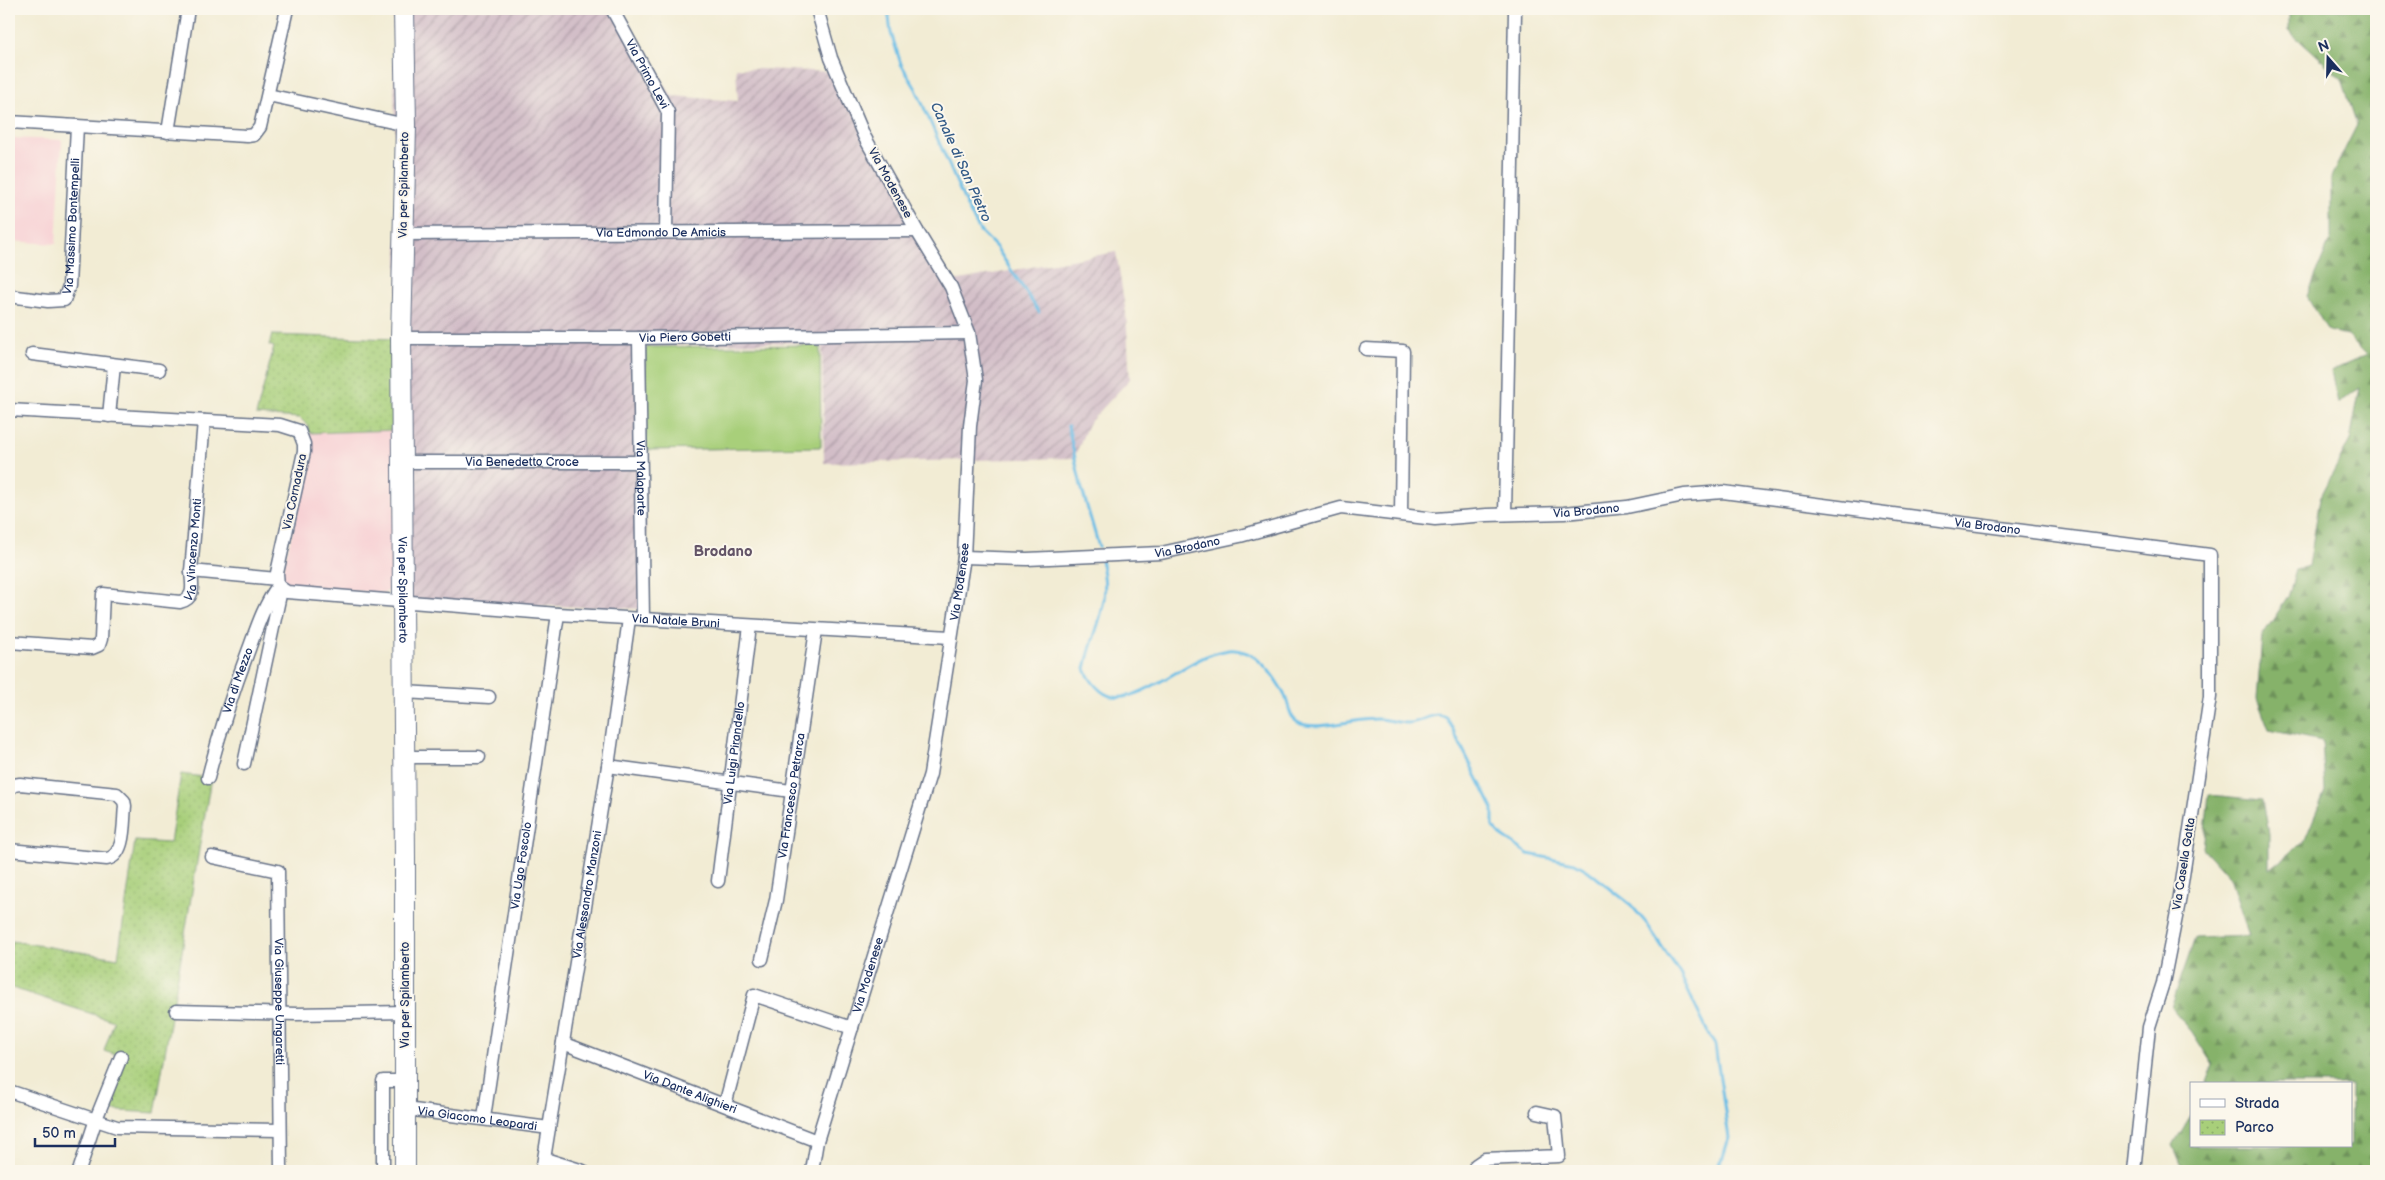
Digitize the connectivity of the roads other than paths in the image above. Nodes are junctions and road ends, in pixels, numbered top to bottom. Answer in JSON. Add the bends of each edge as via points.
{"nodes":[{"id":1,"x":188,"y":9,"type":"edge"},
{"id":2,"x":287,"y":9,"type":"edge"},
{"id":3,"x":404,"y":9,"type":"edge"},
{"id":4,"x":612,"y":9,"type":"edge"},
{"id":5,"x":817,"y":9,"type":"edge"},
{"id":6,"x":1515,"y":12,"type":"dead end"},
{"id":7,"x":268,"y":95,"type":"junction"},
{"id":8,"x":9,"y":122,"type":"edge"},
{"id":9,"x":406,"y":124,"type":"junction"},
{"id":10,"x":76,"y":126,"type":"junction"},
{"id":11,"x":168,"y":132,"type":"junction"},
{"id":12,"x":666,"y":232,"type":"junction"},
{"id":13,"x":917,"y":232,"type":"junction"},
{"id":14,"x":403,"y":234,"type":"junction"},
{"id":15,"x":9,"y":296,"type":"edge"},
{"id":16,"x":969,"y":333,"type":"junction"},
{"id":17,"x":401,"y":338,"type":"junction"},
{"id":18,"x":639,"y":338,"type":"junction"},
{"id":19,"x":1366,"y":349,"type":"dead end"},
{"id":20,"x":32,"y":354,"type":"dead end"},
{"id":21,"x":114,"y":365,"type":"junction"},
{"id":22,"x":159,"y":370,"type":"dead end"},
{"id":23,"x":9,"y":410,"type":"edge"},
{"id":24,"x":109,"y":416,"type":"junction"},
{"id":25,"x":204,"y":421,"type":"junction"},
{"id":26,"x":403,"y":462,"type":"junction"},
{"id":27,"x":640,"y":462,"type":"junction"},
{"id":28,"x":1400,"y":514,"type":"junction"},
{"id":29,"x":1506,"y":514,"type":"junction"},
{"id":30,"x":2210,"y":555,"type":"joint"},
{"id":31,"x":964,"y":557,"type":"junction"},
{"id":32,"x":192,"y":571,"type":"junction"},
{"id":33,"x":278,"y":585,"type":"junction"},
{"id":34,"x":403,"y":602,"type":"junction"},
{"id":35,"x":558,"y":614,"type":"junction"},
{"id":36,"x":629,"y":618,"type":"junction"},
{"id":37,"x":643,"y":619,"type":"junction"},
{"id":38,"x":750,"y":626,"type":"junction"},
{"id":39,"x":816,"y":630,"type":"junction"},
{"id":40,"x":950,"y":637,"type":"junction"},
{"id":41,"x":9,"y":642,"type":"edge"},
{"id":42,"x":404,"y":692,"type":"junction"},
{"id":43,"x":489,"y":697,"type":"dead end"},
{"id":44,"x":479,"y":757,"type":"dead end"},
{"id":45,"x":404,"y":758,"type":"junction"},
{"id":46,"x":244,"y":764,"type":"dead end"},
{"id":47,"x":608,"y":766,"type":"junction"},
{"id":48,"x":208,"y":778,"type":"dead end"},
{"id":49,"x":729,"y":783,"type":"junction"},
{"id":50,"x":9,"y":789,"type":"edge"},
{"id":51,"x":791,"y":791,"type":"junction"},
{"id":52,"x":9,"y":850,"type":"edge"},
{"id":53,"x":212,"y":857,"type":"dead end"},
{"id":54,"x":718,"y":881,"type":"dead end"},
{"id":55,"x":762,"y":959,"type":"dead end"},
{"id":56,"x":176,"y":1012,"type":"dead end"},
{"id":57,"x":405,"y":1012,"type":"junction"},
{"id":58,"x":278,"y":1014,"type":"junction"},
{"id":59,"x":852,"y":1028,"type":"junction"},
{"id":60,"x":563,"y":1042,"type":"junction"},
{"id":61,"x":121,"y":1057,"type":"dead end"},
{"id":62,"x":405,"y":1081,"type":"junction"},
{"id":63,"x":9,"y":1091,"type":"edge"},
{"id":64,"x":725,"y":1104,"type":"junction"},
{"id":65,"x":406,"y":1109,"type":"junction"},
{"id":66,"x":1538,"y":1112,"type":"dead end"},
{"id":67,"x":484,"y":1118,"type":"junction"},
{"id":68,"x":96,"y":1119,"type":"junction"},
{"id":69,"x":549,"y":1128,"type":"junction"},
{"id":70,"x":279,"y":1130,"type":"junction"},
{"id":71,"x":817,"y":1141,"type":"junction"},
{"id":72,"x":544,"y":1165,"type":"edge"},
{"id":73,"x":79,"y":1171,"type":"edge"},
{"id":74,"x":281,"y":1171,"type":"edge"},
{"id":75,"x":383,"y":1171,"type":"edge"},
{"id":76,"x":404,"y":1171,"type":"edge"},
{"id":77,"x":583,"y":1171,"type":"edge"},
{"id":78,"x":812,"y":1171,"type":"edge"},
{"id":79,"x":1473,"y":1171,"type":"edge"},
{"id":80,"x":2134,"y":1171,"type":"edge"}],
"edges":[{"from":1,"to":11,"type":"street"},
{"from":2,"to":7,"type":"street"},
{"from":3,"to":9,"type":"main road","name":"Via per Spilamberto"},
{"from":4,"to":12,"type":"street","name":"Via Primo Levi","via":[[668,112]]},
{"from":5,"to":13,"type":"street","name":"Via Modenese","via":[[831,58],[864,136]]},
{"from":6,"to":29,"type":"street"},
{"from":7,"to":9,"type":"street"},
{"from":7,"to":11,"type":"street","via":[[260,127],[254,135]]},
{"from":8,"to":10,"type":"street"},
{"from":9,"to":14,"type":"main road","name":"Via per Spilamberto"},
{"from":10,"to":11,"type":"street"},
{"from":10,"to":15,"type":"street","name":"Via Massimo Bontempelli","via":[[66,297],[54,302]]},
{"from":12,"to":13,"type":"street","name":"Via Edmondo De Amicis"},
{"from":12,"to":14,"type":"street","name":"Via Edmondo De Amicis"},
{"from":13,"to":16,"type":"street","name":"Via Modenese","via":[[952,287]]},
{"from":14,"to":17,"type":"main road","name":"Via per Spilamberto"},
{"from":16,"to":18,"type":"street","name":"Via Piero Gobetti"},
{"from":16,"to":31,"type":"street","name":"Via Modenese","via":[[976,380],[970,426]]},
{"from":17,"to":18,"type":"street","name":"Via Piero Gobetti"},
{"from":17,"to":26,"type":"main road","name":"Via per Spilamberto"},
{"from":18,"to":27,"type":"street","name":"Via Malaparte"},
{"from":19,"to":28,"type":"street","via":[[1403,351]]},
{"from":20,"to":21,"type":"street"},
{"from":21,"to":22,"type":"street"},
{"from":21,"to":24,"type":"street"},
{"from":23,"to":24,"type":"street","name":"Via Cornadura"},
{"from":24,"to":25,"type":"street","name":"Via Cornadura"},
{"from":25,"to":32,"type":"street","name":"Via Vincenzo Monti"},
{"from":25,"to":33,"type":"street","name":"Via Cornadura","via":[[280,425],[294,428],[302,437],[304,452]]},
{"from":26,"to":27,"type":"street","name":"Via Benedetto Croce"},
{"from":26,"to":34,"type":"main road","name":"Via per Spilamberto"},
{"from":27,"to":37,"type":"street","name":"Via Malaparte"},
{"from":28,"to":29,"type":"street","name":"Via Brodano","via":[[1435,519]]},
{"from":28,"to":31,"type":"street","name":"Via Brodano","via":[[1341,508],[1240,536],[1161,553]]},
{"from":29,"to":30,"type":"street","name":"Via Brodano","via":[[1627,507],[1684,495],[1723,492]]},
{"from":30,"to":80,"type":"street","name":"Via Casella Gatta","via":[[2210,697],[2179,902],[2163,983],[2149,1027]]},
{"from":31,"to":40,"type":"street","name":"Via Modenese"},
{"from":32,"to":33,"type":"street"},
{"from":32,"to":41,"type":"street","name":"Via Vincenzo Monti","via":[[192,595],[180,602],[103,594],[101,639],[96,647]]},
{"from":33,"to":34,"type":"street","via":[[303,594]]},
{"from":33,"to":46,"type":"street"},
{"from":33,"to":48,"type":"street","name":"Via di Mezzo","via":[[267,600],[244,662]]},
{"from":34,"to":35,"type":"street","name":"Via Natale Bruni"},
{"from":34,"to":42,"type":"main road","name":"Via per Spilamberto"},
{"from":35,"to":36,"type":"street","name":"Via Natale Bruni"},
{"from":35,"to":67,"type":"street","name":"Via Ugo Foscolo"},
{"from":36,"to":37,"type":"street","name":"Via Natale Bruni"},
{"from":36,"to":47,"type":"street","name":"Via Alessandro Manzoni"},
{"from":37,"to":38,"type":"street","name":"Via Natale Bruni"},
{"from":38,"to":39,"type":"street","name":"Via Natale Bruni"},
{"from":38,"to":49,"type":"street","name":"Via Luigi Pirandello"},
{"from":39,"to":40,"type":"street","name":"Via Natale Bruni"},
{"from":39,"to":51,"type":"street","name":"Via Francesco Petrarca"},
{"from":40,"to":59,"type":"street","name":"Via Modenese","via":[[930,774]]},
{"from":42,"to":43,"type":"street"},
{"from":42,"to":45,"type":"main road","name":"Via per Spilamberto"},
{"from":44,"to":45,"type":"street"},
{"from":45,"to":57,"type":"main road","name":"Via per Spilamberto"},
{"from":47,"to":49,"type":"street"},
{"from":47,"to":60,"type":"street","name":"Via Alessandro Manzoni"},
{"from":49,"to":51,"type":"street"},
{"from":49,"to":54,"type":"street","name":"Via Luigi Pirandello"},
{"from":50,"to":52,"type":"street","via":[[20,784],[117,794],[125,806],[120,851],[114,858]]},
{"from":51,"to":55,"type":"street","name":"Via Francesco Petrarca","via":[[776,900]]},
{"from":53,"to":58,"type":"street","name":"Via Giuseppe Ungaretti","via":[[278,871]]},
{"from":56,"to":58,"type":"street"},
{"from":57,"to":58,"type":"street"},
{"from":57,"to":62,"type":"main road","name":"Via per Spilamberto"},
{"from":58,"to":70,"type":"street","name":"Via Giuseppe Ungaretti"},
{"from":59,"to":64,"type":"street","via":[[754,995]]},
{"from":59,"to":71,"type":"street","name":"Via Modenese"},
{"from":60,"to":64,"type":"street","name":"Via Dante Alighieri"},
{"from":60,"to":69,"type":"street","name":"Via Alessandro Manzoni"},
{"from":61,"to":68,"type":"street"},
{"from":62,"to":65,"type":"main road","name":"Via per Spilamberto"},
{"from":62,"to":75,"type":"street","via":[[383,1081]]},
{"from":63,"to":68,"type":"street"},
{"from":64,"to":71,"type":"street","name":"Via Dante Alighieri"},
{"from":65,"to":67,"type":"street","name":"Via Giacomo Leopardi"},
{"from":65,"to":76,"type":"main road","name":"Via per Spilamberto"},
{"from":66,"to":79,"type":"street","via":[[1555,1116],[1560,1156],[1485,1160]]},
{"from":67,"to":69,"type":"street","name":"Via Giacomo Leopardi"},
{"from":68,"to":70,"type":"street","via":[[117,1127]]},
{"from":68,"to":73,"type":"street"},
{"from":69,"to":72,"type":"street","name":"Via Alessandro Manzoni"},
{"from":70,"to":74,"type":"street","name":"Via Giuseppe Ungaretti"},
{"from":71,"to":78,"type":"street","name":"Via Modenese"},
{"from":72,"to":77,"type":"street"}]}
